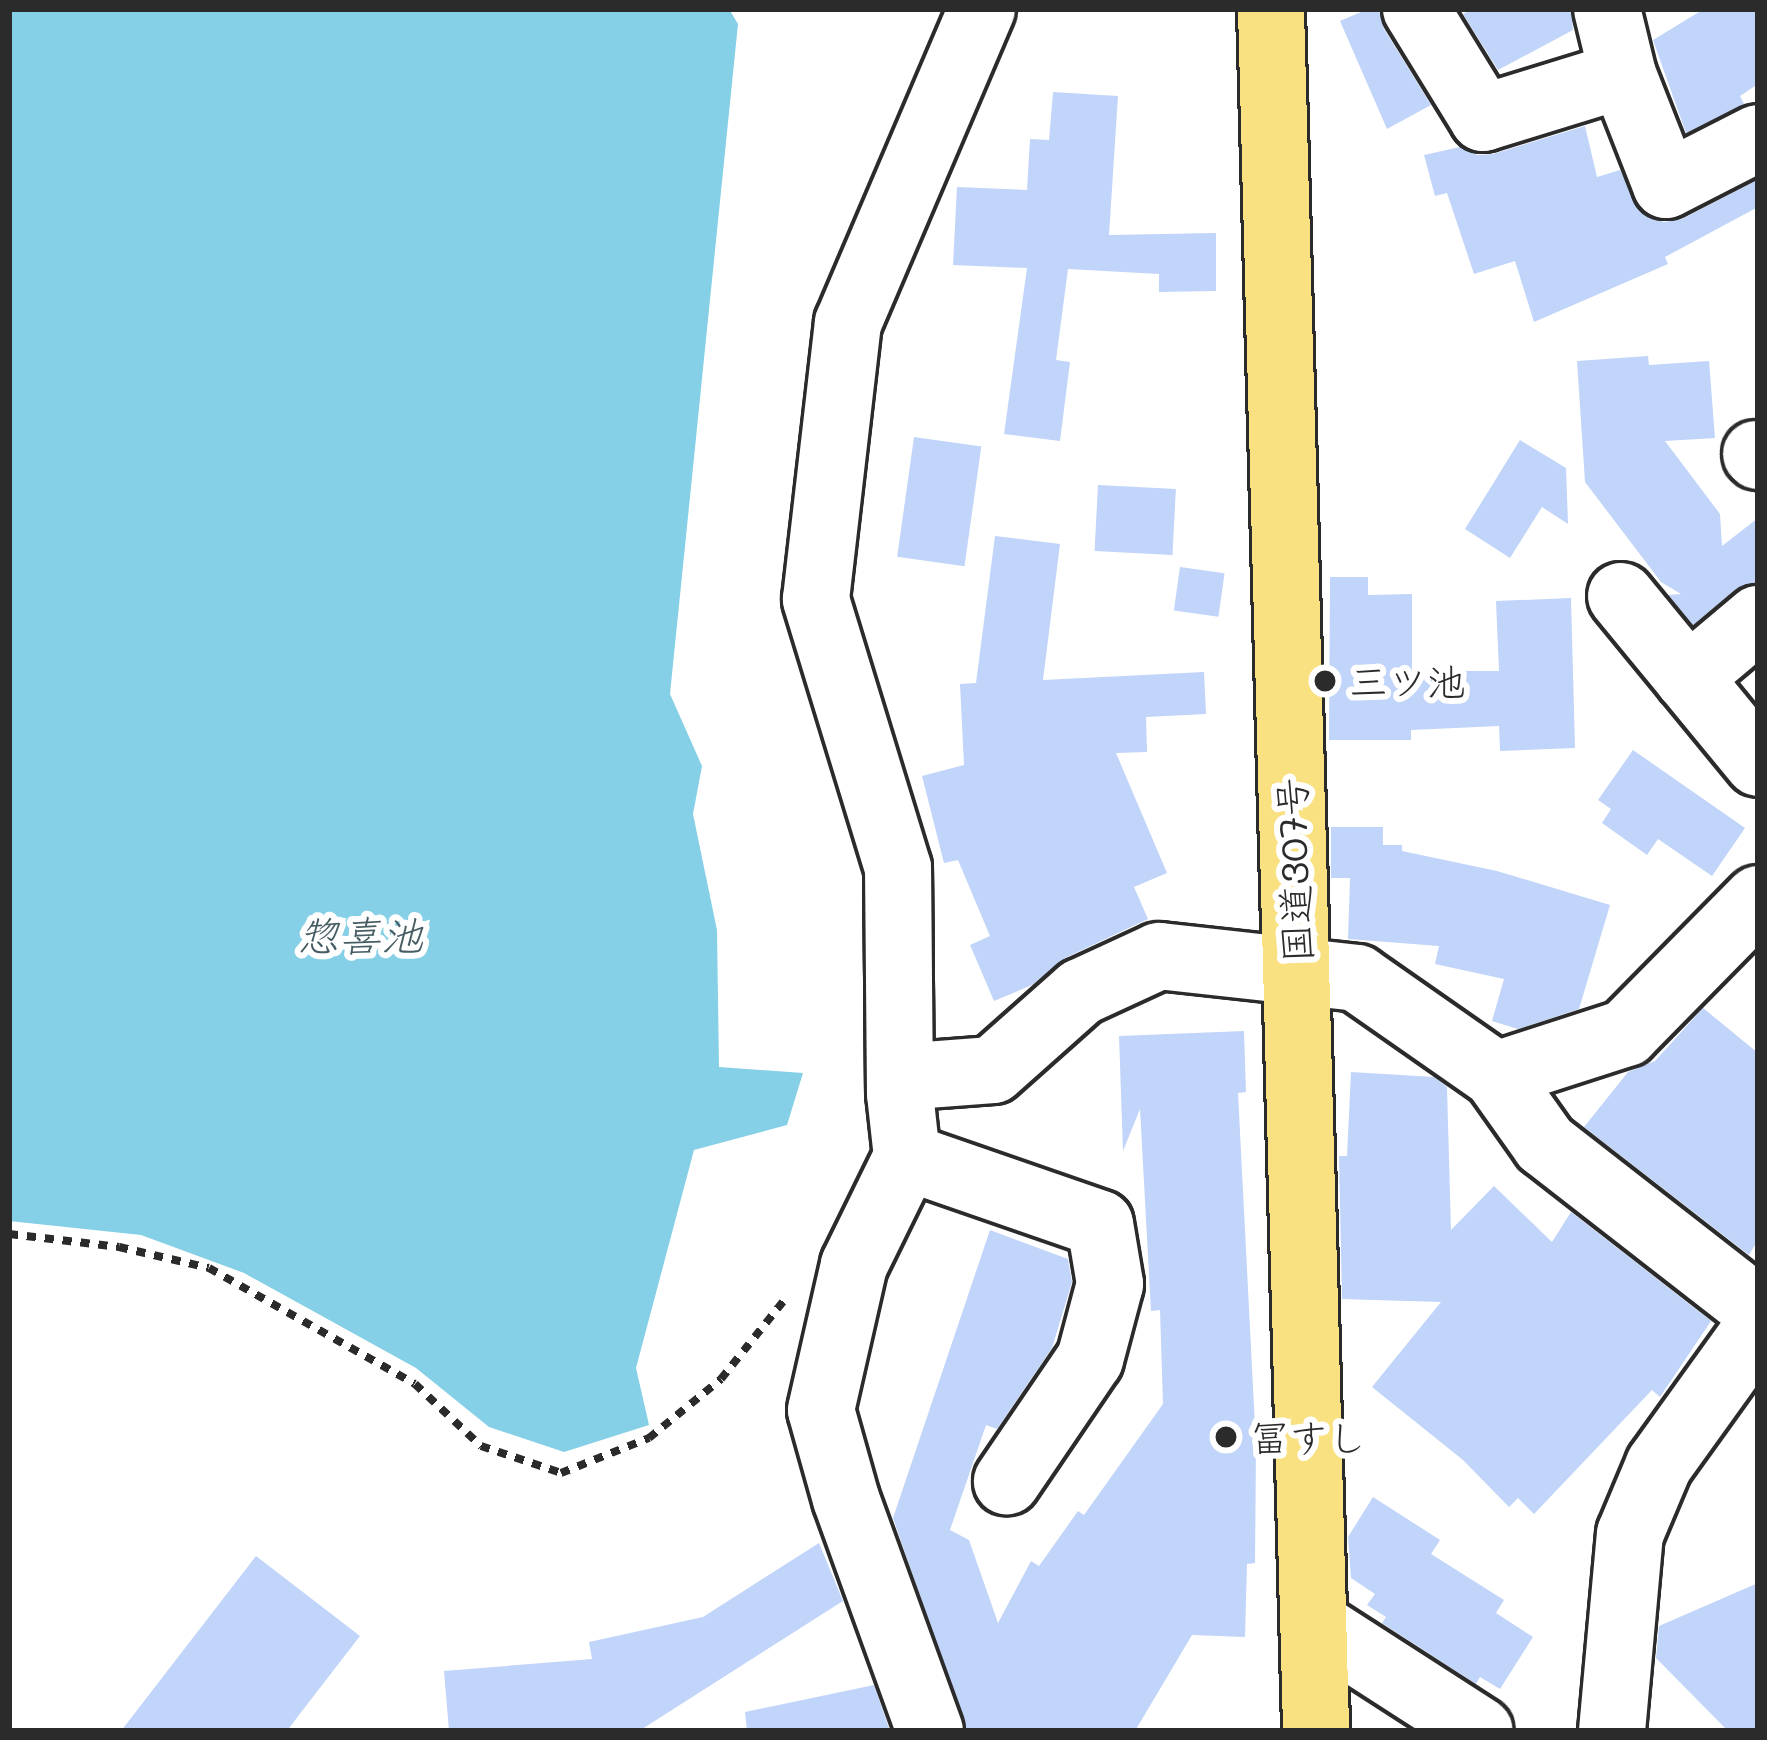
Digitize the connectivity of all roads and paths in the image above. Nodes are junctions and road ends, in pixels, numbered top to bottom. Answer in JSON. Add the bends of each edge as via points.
{"nodes":[{"id":1,"x":982,"y":9,"type":"edge"},
{"id":2,"x":1270,"y":9,"type":"edge"},
{"id":3,"x":1416,"y":9,"type":"edge"},
{"id":4,"x":1607,"y":9,"type":"edge"},
{"id":5,"x":1623,"y":75,"type":"junction"},
{"id":6,"x":1758,"y":138,"type":"edge"},
{"id":7,"x":1621,"y":596,"type":"dead end"},
{"id":8,"x":1758,"y":619,"type":"edge"},
{"id":9,"x":1688,"y":678,"type":"junction"},
{"id":10,"x":1758,"y":763,"type":"edge"},
{"id":11,"x":1744,"y":938,"type":"edge"},
{"id":12,"x":1298,"y":973,"type":"junction"},
{"id":13,"x":1496,"y":1076,"type":"junction"},
{"id":14,"x":900,"y":1077,"type":"junction"},
{"id":15,"x":907,"y":1157,"type":"junction"},
{"id":16,"x":9,"y":1234,"type":"edge"},
{"id":17,"x":792,"y":1290,"type":"dead end"},
{"id":18,"x":1758,"y":1310,"type":"edge"},
{"id":19,"x":1758,"y":1327,"type":"edge"},
{"id":20,"x":1007,"y":1481,"type":"dead end"},
{"id":21,"x":1314,"y":1624,"type":"junction"},
{"id":22,"x":930,"y":1731,"type":"edge"},
{"id":23,"x":1316,"y":1731,"type":"edge"},
{"id":24,"x":1480,"y":1731,"type":"edge"},
{"id":25,"x":1612,"y":1731,"type":"edge"}],
"edges":[{"from":1,"to":14,"type":"street","via":[[848,323],[816,599],[898,868]]},
{"from":2,"to":12,"type":"highway","name":"国道307号"},
{"from":3,"to":5,"type":"street","via":[[1483,118]]},
{"from":4,"to":5,"type":"street"},
{"from":5,"to":6,"type":"street","via":[[1666,185]]},
{"from":7,"to":9,"type":"street"},
{"from":8,"to":9,"type":"street"},
{"from":9,"to":10,"type":"street"},
{"from":11,"to":13,"type":"street","via":[[1626,1034]]},
{"from":12,"to":13,"type":"street","via":[[1357,979]]},
{"from":12,"to":14,"type":"street","via":[[1159,956],[1081,992],[993,1070]]},
{"from":12,"to":21,"type":"highway","name":"国道307号"},
{"from":13,"to":18,"type":"street","via":[[1545,1144]]},
{"from":14,"to":15,"type":"street"},
{"from":15,"to":20,"type":"street","via":[[1100,1224],[1109,1283],[1090,1359]]},
{"from":15,"to":22,"type":"street","via":[[854,1265],[820,1410]]},
{"from":16,"to":17,"type":"path","via":[[209,1268],[415,1384],[481,1445],[561,1473],[650,1438],[721,1379]]},
{"from":19,"to":25,"type":"street","via":[[1659,1465],[1630,1534]]},
{"from":21,"to":23,"type":"highway","name":"国道307号"},
{"from":21,"to":24,"type":"street"}]}
